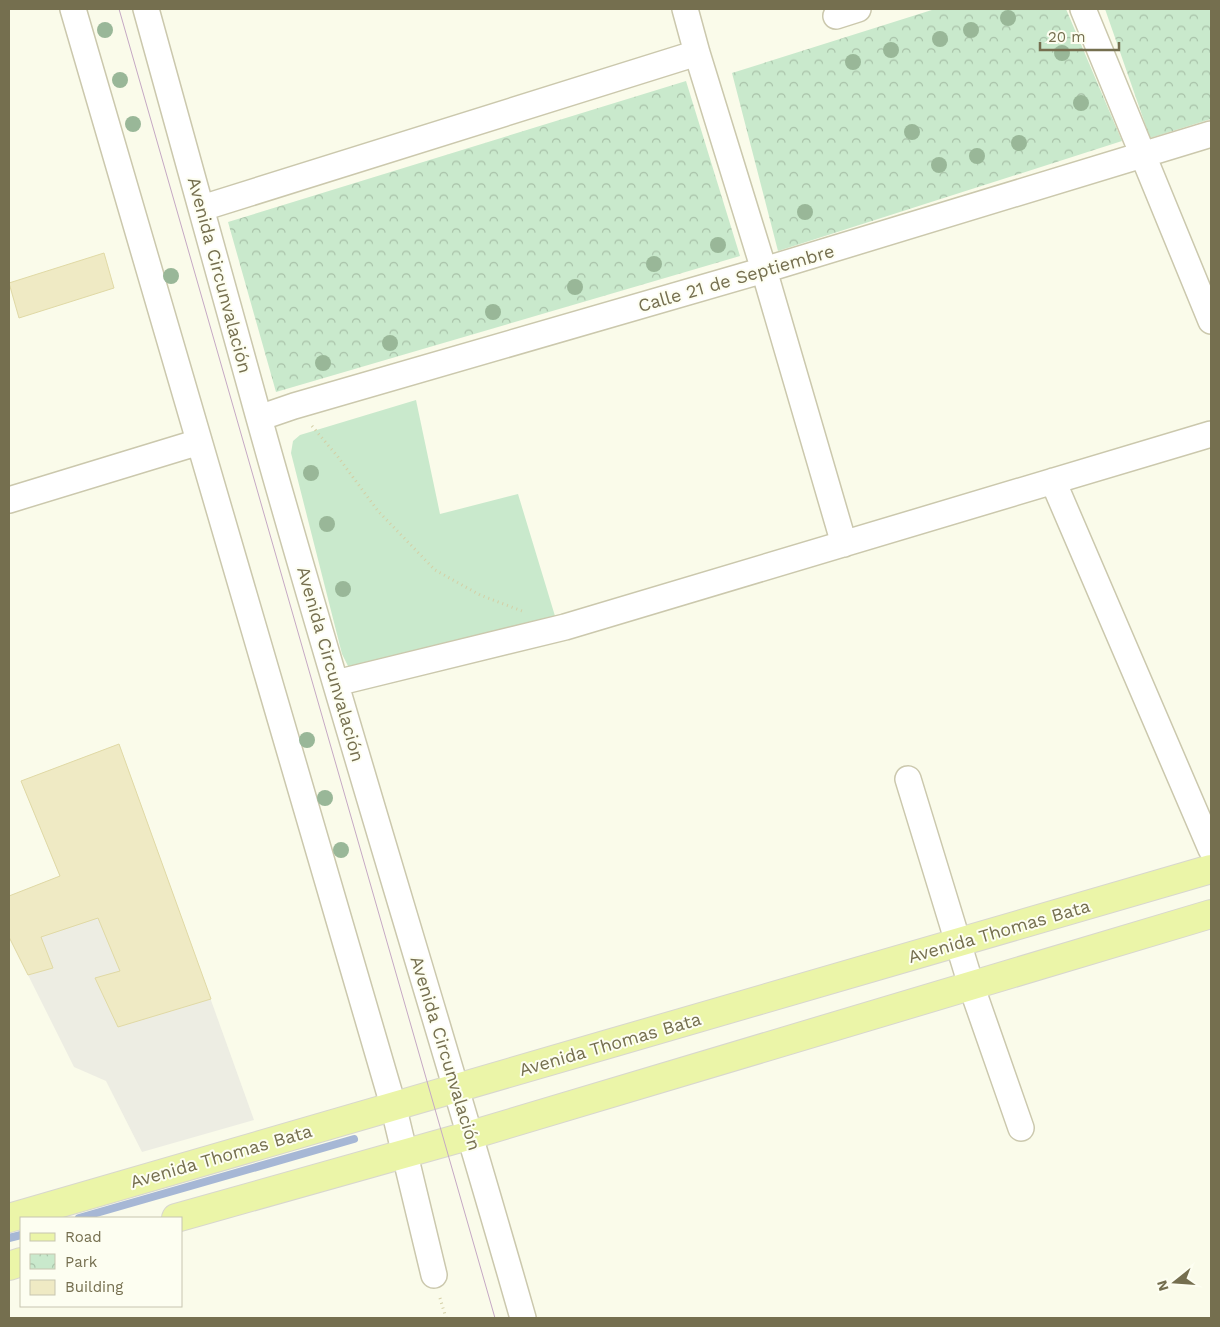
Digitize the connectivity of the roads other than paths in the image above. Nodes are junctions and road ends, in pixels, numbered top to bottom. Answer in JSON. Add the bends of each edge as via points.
{"nodes":[{"id":1,"x":73,"y":9,"type":"edge"},
{"id":2,"x":146,"y":9,"type":"edge"},
{"id":3,"x":684,"y":9,"type":"edge"},
{"id":4,"x":1083,"y":9,"type":"edge"},
{"id":5,"x":696,"y":53,"type":"junction"},
{"id":6,"x":1211,"y":134,"type":"edge"},
{"id":7,"x":1143,"y":154,"type":"junction"},
{"id":8,"x":202,"y":208,"type":"junction"},
{"id":9,"x":764,"y":270,"type":"junction"},
{"id":10,"x":1211,"y":321,"type":"edge"},
{"id":11,"x":259,"y":418,"type":"junction"},
{"id":12,"x":1211,"y":434,"type":"edge"},
{"id":13,"x":199,"y":442,"type":"junction"},
{"id":14,"x":1053,"y":481,"type":"junction"},
{"id":15,"x":9,"y":500,"type":"edge"},
{"id":16,"x":844,"y":544,"type":"junction"},
{"id":17,"x":336,"y":683,"type":"junction"},
{"id":18,"x":908,"y":779,"type":"dead end"},
{"id":19,"x":1211,"y":849,"type":"edge"},
{"id":20,"x":1211,"y":869,"type":"edge"},
{"id":21,"x":1211,"y":914,"type":"edge"},
{"id":22,"x":958,"y":944,"type":"junction"},
{"id":23,"x":971,"y":985,"type":"junction"},
{"id":24,"x":457,"y":1088,"type":"junction"},
{"id":25,"x":393,"y":1105,"type":"junction"},
{"id":26,"x":1021,"y":1128,"type":"dead end"},
{"id":27,"x":471,"y":1135,"type":"junction"},
{"id":28,"x":406,"y":1153,"type":"junction"},
{"id":29,"x":180,"y":1217,"type":"edge"},
{"id":30,"x":9,"y":1218,"type":"edge"},
{"id":31,"x":434,"y":1275,"type":"dead end"},
{"id":32,"x":523,"y":1318,"type":"edge"}],
"edges":[{"from":1,"to":13,"type":"street"},
{"from":2,"to":8,"type":"street","name":"Avenida Circunvalación"},
{"from":3,"to":5,"type":"street"},
{"from":4,"to":7,"type":"street"},
{"from":5,"to":8,"type":"street"},
{"from":5,"to":9,"type":"street"},
{"from":6,"to":7,"type":"street","name":"Calle 21 de Septiembre"},
{"from":7,"to":9,"type":"street","name":"Calle 21 de Septiembre"},
{"from":7,"to":10,"type":"street"},
{"from":8,"to":11,"type":"street","name":"Avenida Circunvalación"},
{"from":9,"to":11,"type":"street","name":"Calle 21 de Septiembre"},
{"from":9,"to":16,"type":"street"},
{"from":11,"to":17,"type":"street","name":"Avenida Circunvalación"},
{"from":12,"to":14,"type":"street"},
{"from":13,"to":15,"type":"street"},
{"from":13,"to":25,"type":"street"},
{"from":14,"to":16,"type":"street"},
{"from":14,"to":19,"type":"street"},
{"from":16,"to":17,"type":"street","via":[[565,627]]},
{"from":17,"to":24,"type":"street","name":"Avenida Circunvalación"},
{"from":18,"to":22,"type":"street"},
{"from":20,"to":22,"type":"main road","name":"Avenida Thomas Bata"},
{"from":21,"to":23,"type":"main road"},
{"from":22,"to":23,"type":"street"},
{"from":22,"to":24,"type":"main road","name":"Avenida Thomas Bata"},
{"from":23,"to":26,"type":"street"},
{"from":23,"to":27,"type":"main road"},
{"from":24,"to":25,"type":"main road","name":"Avenida Thomas Bata"},
{"from":24,"to":27,"type":"street","name":"Avenida Circunvalación"},
{"from":25,"to":28,"type":"street"},
{"from":25,"to":30,"type":"main road","name":"Avenida Thomas Bata"},
{"from":27,"to":28,"type":"main road"},
{"from":27,"to":32,"type":"street","name":"Avenida Circunvalación"},
{"from":28,"to":29,"type":"main road"},
{"from":28,"to":31,"type":"street"}]}
